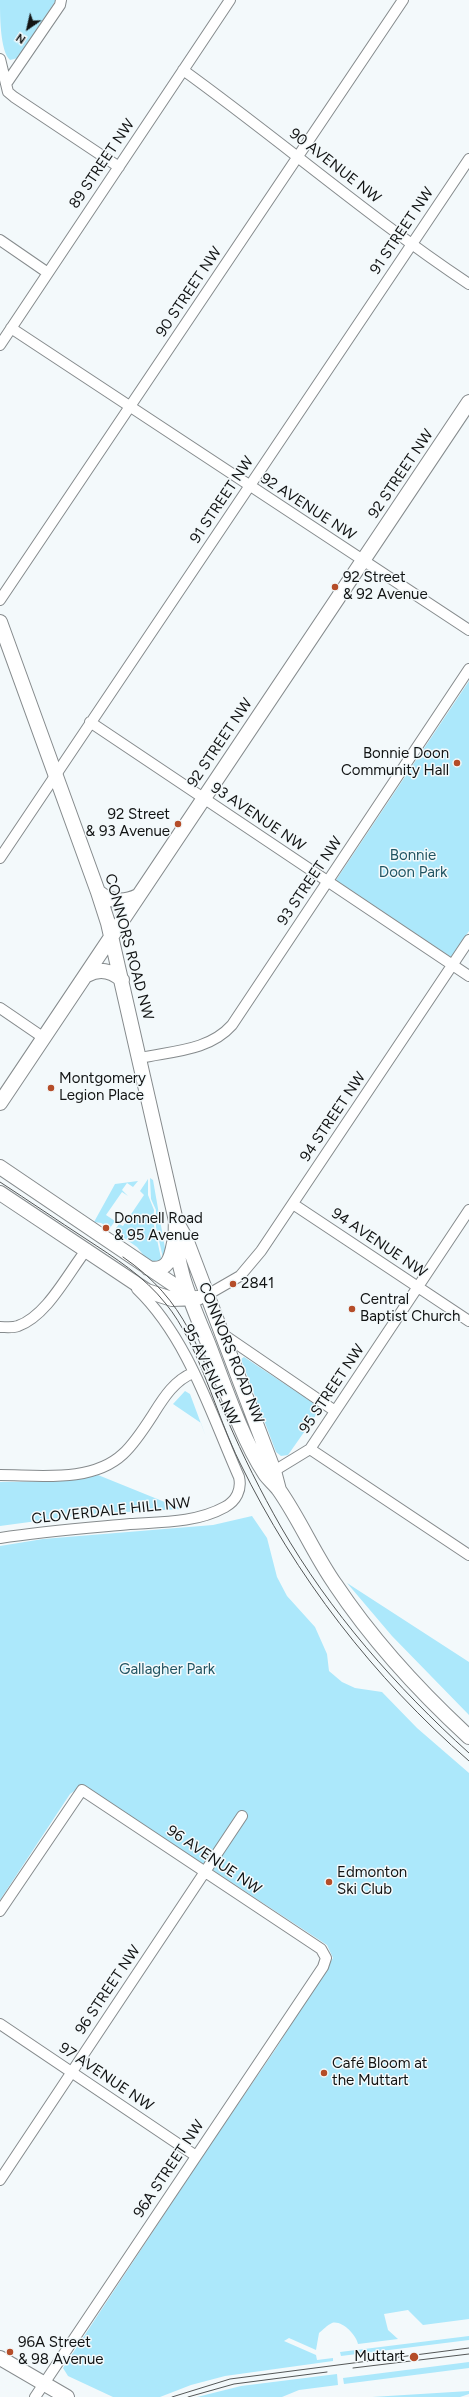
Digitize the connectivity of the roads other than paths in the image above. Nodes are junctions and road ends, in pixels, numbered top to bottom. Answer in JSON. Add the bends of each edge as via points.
{"nodes":[{"id":1,"x":61,"y":0,"type":"edge"},
{"id":2,"x":230,"y":0,"type":"edge"},
{"id":3,"x":404,"y":0,"type":"edge"},
{"id":4,"x":0,"y":59,"type":"edge"},
{"id":5,"x":183,"y":70,"type":"junction"},
{"id":6,"x":7,"y":88,"type":"junction"},
{"id":7,"x":299,"y":156,"type":"junction"},
{"id":8,"x":469,"y":159,"type":"edge"},
{"id":9,"x":119,"y":167,"type":"junction"},
{"id":10,"x":0,"y":240,"type":"edge"},
{"id":11,"x":411,"y":245,"type":"junction"},
{"id":12,"x":48,"y":273,"type":"junction"},
{"id":13,"x":469,"y":284,"type":"edge"},
{"id":14,"x":12,"y":328,"type":"junction"},
{"id":15,"x":0,"y":346,"type":"edge"},
{"id":16,"x":469,"y":402,"type":"edge"},
{"id":17,"x":130,"y":407,"type":"junction"},
{"id":18,"x":249,"y":486,"type":"junction"},
{"id":19,"x":363,"y":561,"type":"junction"},
{"id":20,"x":0,"y":600,"type":"edge"},
{"id":21,"x":0,"y":622,"type":"edge"},
{"id":22,"x":469,"y":630,"type":"edge"},
{"id":23,"x":3,"y":638,"type":"edge"},
{"id":24,"x":469,"y":669,"type":"edge"},
{"id":25,"x":90,"y":722,"type":"junction"},
{"id":26,"x":56,"y":775,"type":"junction"},
{"id":27,"x":203,"y":798,"type":"junction"},
{"id":28,"x":0,"y":858,"type":"edge"},
{"id":29,"x":327,"y":882,"type":"junction"},
{"id":30,"x":98,"y":892,"type":"junction"},
{"id":31,"x":138,"y":896,"type":"junction"},
{"id":32,"x":111,"y":938,"type":"junction"},
{"id":33,"x":469,"y":940,"type":"edge"},
{"id":34,"x":452,"y":964,"type":"junction"},
{"id":35,"x":87,"y":975,"type":"junction"},
{"id":36,"x":469,"y":976,"type":"edge"},
{"id":37,"x":122,"y":980,"type":"junction"},
{"id":38,"x":0,"y":1008,"type":"edge"},
{"id":39,"x":44,"y":1038,"type":"junction"},
{"id":40,"x":140,"y":1058,"type":"junction"},
{"id":41,"x":0,"y":1103,"type":"edge"},
{"id":42,"x":0,"y":1167,"type":"edge"},
{"id":43,"x":0,"y":1193,"type":"edge"},
{"id":44,"x":293,"y":1204,"type":"junction"},
{"id":45,"x":469,"y":1210,"type":"edge"},
{"id":46,"x":176,"y":1221,"type":"junction"},
{"id":47,"x":175,"y":1241,"type":"junction"},
{"id":48,"x":87,"y":1249,"type":"junction"},
{"id":49,"x":148,"y":1268,"type":"junction"},
{"id":50,"x":115,"y":1269,"type":"junction"},
{"id":51,"x":418,"y":1287,"type":"junction"},
{"id":52,"x":207,"y":1295,"type":"junction"},
{"id":53,"x":190,"y":1300,"type":"junction"},
{"id":54,"x":469,"y":1321,"type":"edge"},
{"id":55,"x":0,"y":1327,"type":"edge"},
{"id":56,"x":221,"y":1333,"type":"junction"},
{"id":57,"x":193,"y":1373,"type":"junction"},
{"id":58,"x":335,"y":1411,"type":"junction"},
{"id":59,"x":310,"y":1449,"type":"junction"},
{"id":60,"x":274,"y":1471,"type":"junction"},
{"id":61,"x":0,"y":1475,"type":"edge"},
{"id":62,"x":240,"y":1490,"type":"joint"},
{"id":63,"x":279,"y":1490,"type":"junction"},
{"id":64,"x":0,"y":1538,"type":"edge"},
{"id":65,"x":469,"y":1555,"type":"edge"},
{"id":66,"x":469,"y":1737,"type":"edge"},
{"id":67,"x":242,"y":1816,"type":"dead end"},
{"id":68,"x":205,"y":1872,"type":"junction"},
{"id":69,"x":0,"y":1911,"type":"edge"},
{"id":70,"x":326,"y":1958,"type":"joint"},
{"id":71,"x":0,"y":2024,"type":"edge"},
{"id":72,"x":72,"y":2072,"type":"junction"},
{"id":73,"x":196,"y":2156,"type":"junction"},
{"id":74,"x":0,"y":2180,"type":"edge"},
{"id":75,"x":0,"y":2358,"type":"edge"},
{"id":76,"x":44,"y":2384,"type":"junction"},
{"id":77,"x":35,"y":2397,"type":"edge"},
{"id":78,"x":67,"y":2397,"type":"edge"}],
"edges":[{"from":1,"to":6,"type":"street"},
{"from":2,"to":5,"type":"street","name":"89 STREET NW"},
{"from":3,"to":7,"type":"street","name":"90 STREET NW"},
{"from":4,"to":6,"type":"street"},
{"from":5,"to":7,"type":"street","name":"90 AVENUE NW"},
{"from":5,"to":9,"type":"street","name":"89 STREET NW"},
{"from":6,"to":9,"type":"street"},
{"from":7,"to":11,"type":"street","name":"90 AVENUE NW"},
{"from":7,"to":17,"type":"street","name":"90 STREET NW"},
{"from":8,"to":11,"type":"street","name":"91 STREET NW"},
{"from":9,"to":12,"type":"street","name":"89 STREET NW"},
{"from":10,"to":12,"type":"street"},
{"from":11,"to":13,"type":"street","name":"90 AVENUE NW"},
{"from":11,"to":18,"type":"street","name":"91 STREET NW"},
{"from":12,"to":14,"type":"street","name":"89 STREET NW"},
{"from":14,"to":15,"type":"street","name":"89 STREET NW"},
{"from":14,"to":17,"type":"street","name":"92 AVENUE NW"},
{"from":16,"to":19,"type":"main road","name":"92 STREET NW"},
{"from":17,"to":18,"type":"street","name":"92 AVENUE NW"},
{"from":17,"to":20,"type":"street","name":"90 STREET NW"},
{"from":18,"to":19,"type":"street","name":"92 AVENUE NW"},
{"from":18,"to":25,"type":"street","name":"91 STREET NW"},
{"from":19,"to":22,"type":"street","name":"92 AVENUE NW"},
{"from":19,"to":27,"type":"main road","name":"92 STREET NW"},
{"from":21,"to":23,"type":"main road","name":"CONNORS ROAD NW"},
{"from":23,"to":26,"type":"main road","name":"CONNORS ROAD NW"},
{"from":24,"to":29,"type":"street","name":"93 STREET NW"},
{"from":25,"to":26,"type":"street","name":"91 STREET NW"},
{"from":25,"to":27,"type":"street","name":"93 AVENUE NW"},
{"from":26,"to":28,"type":"street","name":"91 STREET NW"},
{"from":26,"to":30,"type":"main road","name":"CONNORS ROAD NW"},
{"from":27,"to":29,"type":"street","name":"93 AVENUE NW"},
{"from":27,"to":31,"type":"main road","name":"92 STREET NW"},
{"from":29,"to":34,"type":"street","name":"93 AVENUE NW"},
{"from":29,"to":40,"type":"street","name":"93 STREET NW","via":[[227,1031],[200,1046]]},
{"from":30,"to":31,"type":"main road","via":[[120,901]]},
{"from":30,"to":32,"type":"main road","name":"CONNORS ROAD NW"},
{"from":31,"to":32,"type":"main road","name":"92 STREET NW"},
{"from":32,"to":35,"type":"main road","name":"92 STREET NW"},
{"from":32,"to":37,"type":"main road","name":"CONNORS ROAD NW"},
{"from":33,"to":34,"type":"street","name":"94 STREET NW"},
{"from":34,"to":36,"type":"street","name":"93 AVENUE NW"},
{"from":34,"to":44,"type":"street","name":"94 STREET NW"},
{"from":35,"to":37,"type":"main road","via":[[97,971],[108,971]]},
{"from":35,"to":39,"type":"main road","name":"92 STREET NW"},
{"from":37,"to":40,"type":"main road","name":"CONNORS ROAD NW"},
{"from":38,"to":39,"type":"street"},
{"from":39,"to":41,"type":"main road","name":"92 STREET NW"},
{"from":40,"to":46,"type":"main road","name":"CONNORS ROAD NW"},
{"from":42,"to":49,"type":"main road","name":"95 AVENUE NW"},
{"from":43,"to":48,"type":"main road","name":"95 AVENUE NW"},
{"from":44,"to":51,"type":"street","name":"94 AVENUE NW"},
{"from":44,"to":52,"type":"street","name":"94 STREET NW","via":[[250,1266],[225,1286]]},
{"from":45,"to":51,"type":"street","name":"95 STREET NW"},
{"from":46,"to":47,"type":"main road","name":"CONNORS ROAD NW"},
{"from":46,"to":52,"type":"main road","name":"CONNORS ROAD NW","via":[[186,1239]]},
{"from":47,"to":49,"type":"main road","via":[[166,1266],[158,1270]]},
{"from":47,"to":53,"type":"main road","name":"CONNORS ROAD NW"},
{"from":48,"to":50,"type":"main road","name":"95 AVENUE NW"},
{"from":48,"to":55,"type":"street","via":[[45,1307],[32,1320],[17,1327]]},
{"from":49,"to":53,"type":"main road","name":"95 AVENUE NW","via":[[180,1289]]},
{"from":50,"to":53,"type":"main road","name":"95 AVENUE NW","via":[[153,1294]]},
{"from":50,"to":57,"type":"street","name":"95 AVENUE NW","via":[[147,1299],[164,1320]]},
{"from":51,"to":54,"type":"street","name":"94 AVENUE NW"},
{"from":51,"to":58,"type":"street","name":"95 STREET NW"},
{"from":52,"to":53,"type":"main road","name":"95 AVENUE NW"},
{"from":52,"to":56,"type":"main road","name":"CONNORS ROAD NW"},
{"from":53,"to":63,"type":"main road","name":"CONNORS ROAD NW","via":[[248,1440],[265,1474]]},
{"from":56,"to":58,"type":"street","name":"95 AVENUE NW"},
{"from":56,"to":60,"type":"main road","name":"CONNORS ROAD NW"},
{"from":57,"to":61,"type":"street","via":[[176,1383],[123,1455],[107,1465],[74,1475]]},
{"from":57,"to":62,"type":"street","name":"95 AVENUE NW","via":[[239,1477]]},
{"from":58,"to":59,"type":"street","name":"95 STREET NW"},
{"from":59,"to":60,"type":"street","name":"95 STREET NW"},
{"from":59,"to":65,"type":"street"},
{"from":60,"to":63,"type":"main road","name":"CONNORS ROAD NW"},
{"from":62,"to":64,"type":"street","name":"CLOVERDALE HILL NW","via":[[232,1503],[194,1518]]},
{"from":63,"to":66,"type":"main road","name":"CONNORS ROAD NW","via":[[314,1552],[361,1620],[405,1674]]},
{"from":67,"to":68,"type":"street","name":"96 STREET NW"},
{"from":68,"to":69,"type":"street","name":"96 AVENUE NW","via":[[82,1790]]},
{"from":68,"to":70,"type":"street","name":"96 AVENUE NW","via":[[321,1949]]},
{"from":68,"to":72,"type":"street","name":"96 STREET NW"},
{"from":70,"to":73,"type":"street","name":"96A STREET NW","via":[[323,1967]]},
{"from":71,"to":72,"type":"street","name":"97 AVENUE NW"},
{"from":72,"to":73,"type":"street","name":"97 AVENUE NW"},
{"from":72,"to":74,"type":"street","name":"96 STREET NW"},
{"from":73,"to":76,"type":"street","name":"96A STREET NW"},
{"from":75,"to":76,"type":"main road"},
{"from":76,"to":77,"type":"street","name":"96A STREET NW"},
{"from":76,"to":78,"type":"main road"}]}
